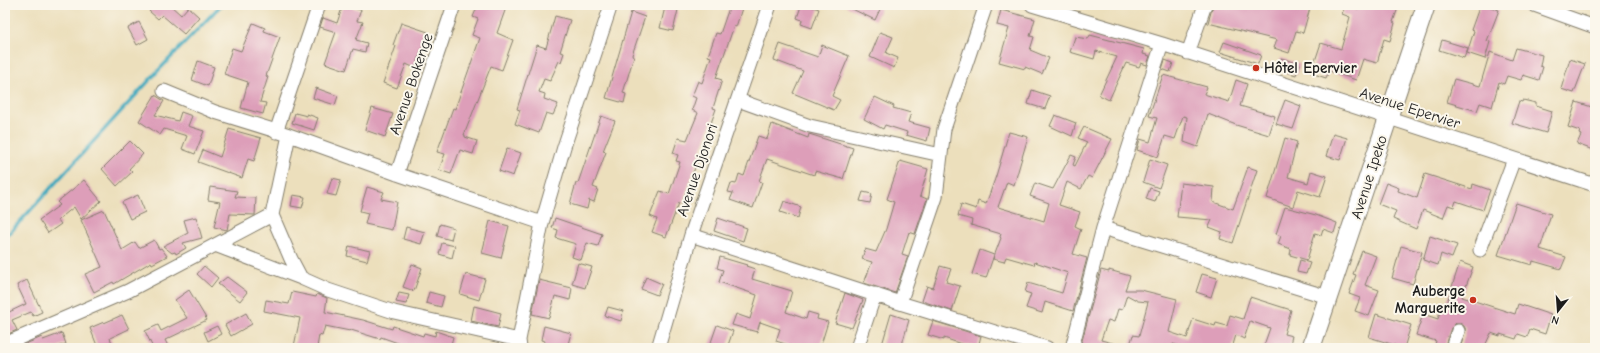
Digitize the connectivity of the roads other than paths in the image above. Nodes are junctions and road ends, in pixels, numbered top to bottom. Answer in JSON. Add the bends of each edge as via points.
{"nodes":[{"id":1,"x":319,"y":5,"type":"edge"},
{"id":2,"x":454,"y":5,"type":"edge"},
{"id":3,"x":611,"y":5,"type":"edge"},
{"id":4,"x":770,"y":5,"type":"edge"},
{"id":5,"x":986,"y":5,"type":"edge"},
{"id":6,"x":1032,"y":5,"type":"edge"},
{"id":7,"x":1205,"y":5,"type":"edge"},
{"id":8,"x":1426,"y":5,"type":"edge"},
{"id":9,"x":1534,"y":5,"type":"edge"},
{"id":10,"x":1595,"y":27,"type":"edge"},
{"id":11,"x":1162,"y":44,"type":"junction"},
{"id":12,"x":1188,"y":53,"type":"junction"},
{"id":13,"x":164,"y":91,"type":"dead end"},
{"id":14,"x":738,"y":100,"type":"junction"},
{"id":15,"x":1389,"y":118,"type":"junction"},
{"id":16,"x":276,"y":132,"type":"junction"},
{"id":17,"x":289,"y":135,"type":"junction"},
{"id":18,"x":941,"y":155,"type":"junction"},
{"id":19,"x":1514,"y":159,"type":"junction"},
{"id":20,"x":397,"y":174,"type":"junction"},
{"id":21,"x":1595,"y":186,"type":"edge"},
{"id":22,"x":272,"y":214,"type":"junction"},
{"id":23,"x":542,"y":223,"type":"junction"},
{"id":24,"x":1103,"y":228,"type":"junction"},
{"id":25,"x":691,"y":235,"type":"junction"},
{"id":26,"x":215,"y":245,"type":"junction"},
{"id":27,"x":1480,"y":250,"type":"dead end"},
{"id":28,"x":301,"y":278,"type":"junction"},
{"id":29,"x":875,"y":294,"type":"junction"},
{"id":30,"x":1328,"y":297,"type":"junction"},
{"id":31,"x":900,"y":303,"type":"junction"},
{"id":32,"x":1458,"y":331,"type":"dead end"},
{"id":33,"x":5,"y":344,"type":"edge"},
{"id":34,"x":520,"y":344,"type":"edge"},
{"id":35,"x":658,"y":348,"type":"edge"},
{"id":36,"x":857,"y":348,"type":"edge"},
{"id":37,"x":1047,"y":348,"type":"edge"},
{"id":38,"x":1072,"y":348,"type":"edge"},
{"id":39,"x":1311,"y":348,"type":"edge"},
{"id":40,"x":1452,"y":348,"type":"edge"}],
"edges":[{"from":1,"to":16,"type":"street"},
{"from":2,"to":20,"type":"street","name":"Avenue Bokenge"},
{"from":3,"to":23,"type":"street"},
{"from":4,"to":14,"type":"street","name":"Avenue Djonori"},
{"from":5,"to":18,"type":"street","via":[[944,129]]},
{"from":6,"to":11,"type":"street","name":"Avenue Epervier"},
{"from":7,"to":12,"type":"street"},
{"from":8,"to":15,"type":"street","name":"Avenue Ipeko"},
{"from":9,"to":10,"type":"street"},
{"from":11,"to":12,"type":"street","name":"Avenue Epervier"},
{"from":11,"to":24,"type":"street"},
{"from":12,"to":15,"type":"street","name":"Avenue Epervier"},
{"from":13,"to":16,"type":"street","via":[[215,112]]},
{"from":14,"to":18,"type":"street","via":[[810,126]]},
{"from":14,"to":25,"type":"street","name":"Avenue Djonori"},
{"from":15,"to":19,"type":"street","name":"Avenue Epervier"},
{"from":15,"to":30,"type":"street","name":"Avenue Ipeko"},
{"from":16,"to":17,"type":"street"},
{"from":17,"to":20,"type":"street"},
{"from":17,"to":22,"type":"street"},
{"from":18,"to":31,"type":"street","via":[[936,197]]},
{"from":19,"to":21,"type":"street","name":"Avenue Epervier"},
{"from":19,"to":27,"type":"street"},
{"from":20,"to":23,"type":"street"},
{"from":22,"to":26,"type":"street"},
{"from":22,"to":28,"type":"street"},
{"from":23,"to":34,"type":"street"},
{"from":24,"to":30,"type":"street"},
{"from":24,"to":38,"type":"street"},
{"from":25,"to":29,"type":"street"},
{"from":25,"to":35,"type":"street","name":"Avenue Djonori"},
{"from":26,"to":28,"type":"street"},
{"from":26,"to":33,"type":"street","via":[[128,291]]},
{"from":28,"to":34,"type":"street","via":[[394,312]]},
{"from":29,"to":31,"type":"street"},
{"from":29,"to":36,"type":"street"},
{"from":30,"to":39,"type":"street","name":"Avenue Ipeko"},
{"from":31,"to":37,"type":"street"},
{"from":32,"to":40,"type":"street"}]}
